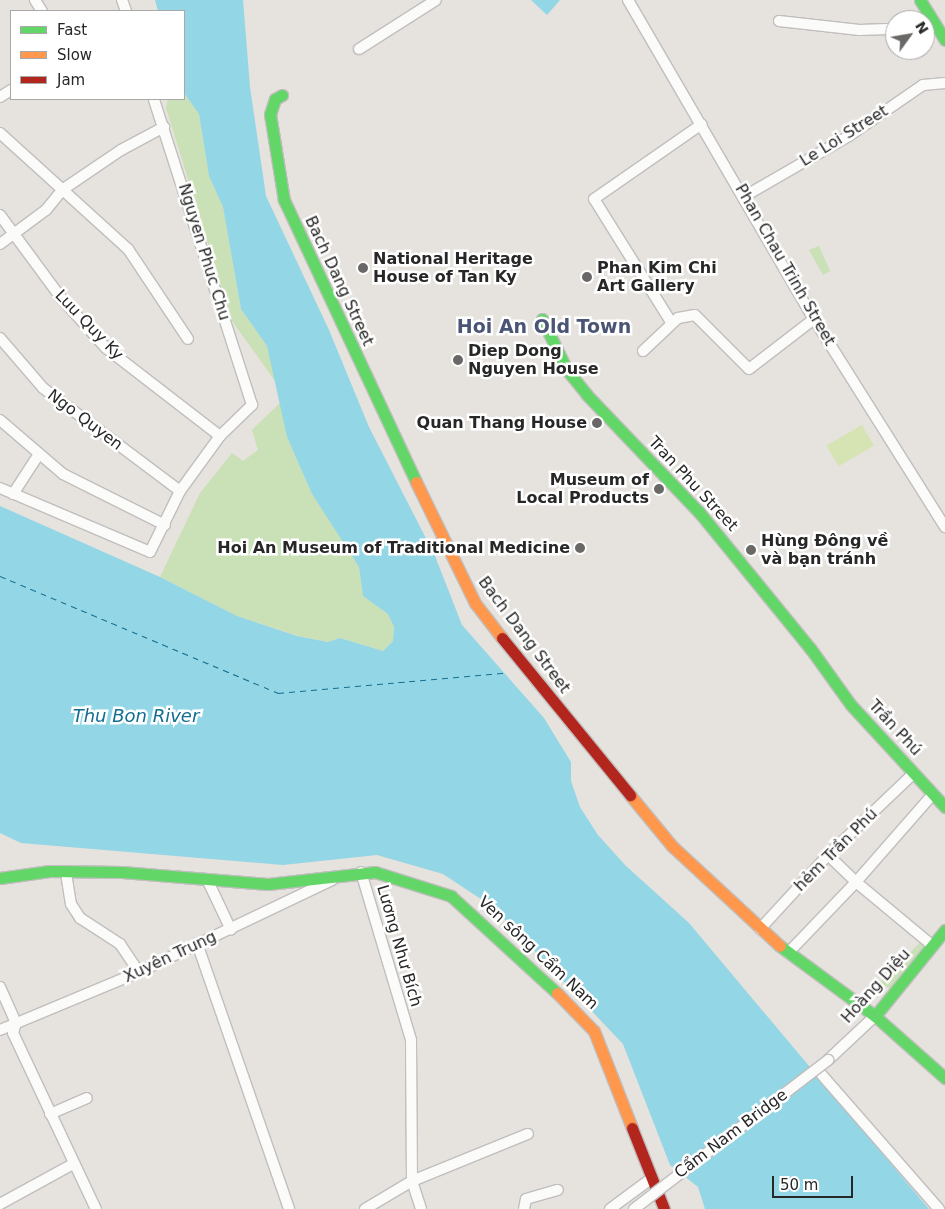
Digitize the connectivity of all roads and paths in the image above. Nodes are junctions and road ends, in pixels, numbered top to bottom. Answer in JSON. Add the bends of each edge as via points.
{"nodes":[{"id":1,"x":436,"y":0,"type":"edge"},
{"id":2,"x":628,"y":0,"type":"edge"},
{"id":3,"x":779,"y":21,"type":"dead end"},
{"id":4,"x":935,"y":28,"type":"edge"},
{"id":5,"x":885,"y":29,"type":"edge"},
{"id":6,"x":945,"y":40,"type":"edge"},
{"id":7,"x":359,"y":49,"type":"dead end"},
{"id":8,"x":945,"y":83,"type":"edge"},
{"id":9,"x":282,"y":95,"type":"dead end"},
{"id":10,"x":154,"y":100,"type":"edge"},
{"id":11,"x":702,"y":124,"type":"junction"},
{"id":12,"x":164,"y":127,"type":"junction"},
{"id":13,"x":0,"y":133,"type":"edge"},
{"id":14,"x":62,"y":190,"type":"junction"},
{"id":15,"x":745,"y":196,"type":"junction"},
{"id":16,"x":0,"y":215,"type":"edge"},
{"id":17,"x":14,"y":234,"type":"junction"},
{"id":18,"x":0,"y":244,"type":"edge"},
{"id":19,"x":542,"y":319,"type":"dead end"},
{"id":20,"x":814,"y":320,"type":"junction"},
{"id":21,"x":671,"y":322,"type":"junction"},
{"id":22,"x":0,"y":338,"type":"edge"},
{"id":23,"x":188,"y":340,"type":"dead end"},
{"id":24,"x":3,"y":350,"type":"edge"},
{"id":25,"x":643,"y":351,"type":"dead end"},
{"id":26,"x":0,"y":420,"type":"edge"},
{"id":27,"x":220,"y":436,"type":"junction"},
{"id":28,"x":39,"y":454,"type":"junction"},
{"id":29,"x":0,"y":488,"type":"edge"},
{"id":30,"x":180,"y":491,"type":"junction"},
{"id":31,"x":13,"y":494,"type":"junction"},
{"id":32,"x":165,"y":526,"type":"junction"},
{"id":33,"x":945,"y":527,"type":"edge"},
{"id":34,"x":914,"y":773,"type":"junction"},
{"id":35,"x":934,"y":794,"type":"junction"},
{"id":36,"x":945,"y":807,"type":"edge"},
{"id":37,"x":828,"y":855,"type":"junction"},
{"id":38,"x":361,"y":872,"type":"junction"},
{"id":39,"x":66,"y":873,"type":"junction"},
{"id":40,"x":0,"y":878,"type":"edge"},
{"id":41,"x":337,"y":878,"type":"junction"},
{"id":42,"x":208,"y":880,"type":"junction"},
{"id":43,"x":856,"y":882,"type":"junction"},
{"id":44,"x":760,"y":929,"type":"junction"},
{"id":45,"x":231,"y":930,"type":"junction"},
{"id":46,"x":945,"y":930,"type":"edge"},
{"id":47,"x":197,"y":943,"type":"junction"},
{"id":48,"x":933,"y":946,"type":"junction"},
{"id":49,"x":788,"y":953,"type":"junction"},
{"id":50,"x":139,"y":972,"type":"junction"},
{"id":51,"x":0,"y":987,"type":"edge"},
{"id":52,"x":875,"y":1016,"type":"junction"},
{"id":53,"x":16,"y":1023,"type":"junction"},
{"id":54,"x":0,"y":1030,"type":"edge"},
{"id":55,"x":828,"y":1060,"type":"joint"},
{"id":56,"x":822,"y":1075,"type":"dead end"},
{"id":57,"x":945,"y":1078,"type":"edge"},
{"id":58,"x":87,"y":1098,"type":"dead end"},
{"id":59,"x":50,"y":1114,"type":"junction"},
{"id":60,"x":528,"y":1134,"type":"dead end"},
{"id":61,"x":73,"y":1164,"type":"junction"},
{"id":62,"x":652,"y":1178,"type":"junction"},
{"id":63,"x":412,"y":1181,"type":"junction"},
{"id":64,"x":558,"y":1190,"type":"dead end"},
{"id":65,"x":0,"y":1204,"type":"edge"},
{"id":66,"x":96,"y":1209,"type":"edge"},
{"id":67,"x":289,"y":1209,"type":"edge"},
{"id":68,"x":364,"y":1209,"type":"edge"},
{"id":69,"x":421,"y":1209,"type":"edge"},
{"id":70,"x":524,"y":1209,"type":"edge"},
{"id":71,"x":610,"y":1209,"type":"edge"},
{"id":72,"x":634,"y":1209,"type":"edge"},
{"id":73,"x":664,"y":1209,"type":"edge"},
{"id":74,"x":939,"y":1209,"type":"edge"}],
"edges":[{"from":1,"to":7,"type":"street"},
{"from":2,"to":11,"type":"street","name":"Phan Chau Trinh Street"},
{"from":3,"to":5,"type":"street","via":[[859,30]]},
{"from":4,"to":6,"type":"street"},
{"from":8,"to":15,"type":"street","name":"Le Loi Street","via":[[923,85],[849,136]]},
{"from":9,"to":44,"type":"street","name":"Bach Dang Street","via":[[275,99],[270,114],[284,200],[367,383],[475,603],[652,825]]},
{"from":10,"to":12,"type":"street","name":"Nguyen Phuc Chu"},
{"from":11,"to":15,"type":"street","name":"Phan Chau Trinh Street"},
{"from":11,"to":21,"type":"street","via":[[594,199]]},
{"from":12,"to":14,"type":"street","via":[[121,150]]},
{"from":12,"to":27,"type":"street","name":"Nguyen Phuc Chu","via":[[252,405]]},
{"from":13,"to":14,"type":"street"},
{"from":14,"to":17,"type":"street","via":[[46,210]]},
{"from":14,"to":23,"type":"street","via":[[128,249]]},
{"from":15,"to":20,"type":"street","name":"Phan Chau Trinh Street"},
{"from":16,"to":17,"type":"street","name":"Luu Quy Ky"},
{"from":17,"to":18,"type":"street"},
{"from":17,"to":27,"type":"street","name":"Luu Quy Ky","via":[[62,299],[106,348]]},
{"from":19,"to":34,"type":"street","name":"Tran Phu Street","via":[[567,370],[587,395],[725,542],[851,705]]},
{"from":20,"to":21,"type":"street","via":[[749,369],[695,315],[682,315]]},
{"from":20,"to":33,"type":"street","name":"Phan Chau Trinh Street"},
{"from":21,"to":25,"type":"street"},
{"from":22,"to":24,"type":"street","name":"Ngo Quyen"},
{"from":24,"to":30,"type":"street","name":"Ngo Quyen","via":[[50,394]]},
{"from":26,"to":28,"type":"street"},
{"from":27,"to":30,"type":"street"},
{"from":28,"to":31,"type":"street"},
{"from":28,"to":32,"type":"street","via":[[63,474]]},
{"from":29,"to":31,"type":"street"},
{"from":30,"to":32,"type":"street"},
{"from":31,"to":32,"type":"street","via":[[150,552]]},
{"from":34,"to":35,"type":"street","name":"Trần Phú"},
{"from":34,"to":37,"type":"street","name":"hẻm Trần Phú"},
{"from":35,"to":36,"type":"street","name":"Trần Phú"},
{"from":35,"to":43,"type":"street"},
{"from":37,"to":43,"type":"street"},
{"from":37,"to":44,"type":"street","name":"hẻm Trần Phú"},
{"from":38,"to":41,"type":"street","name":"Lương Như Bích"},
{"from":38,"to":62,"type":"street","name":"Ven sông Cẩm Nam","via":[[375,872],[451,896],[586,1020],[594,1031]]},
{"from":38,"to":63,"type":"street","name":"Lương Như Bích","via":[[411,1040]]},
{"from":39,"to":40,"type":"street","name":"Lương Như Bích","via":[[50,871]]},
{"from":39,"to":42,"type":"street","name":"Lương Như Bích","via":[[122,872]]},
{"from":39,"to":50,"type":"street","via":[[71,904],[80,918],[120,944]]},
{"from":41,"to":42,"type":"street","name":"Lương Như Bích","via":[[268,884]]},
{"from":41,"to":45,"type":"street","name":"Xuyên Trung"},
{"from":42,"to":45,"type":"street"},
{"from":43,"to":48,"type":"street"},
{"from":43,"to":49,"type":"street"},
{"from":44,"to":49,"type":"street","name":"Bach Dang Street"},
{"from":45,"to":47,"type":"street","name":"Xuyên Trung"},
{"from":46,"to":48,"type":"street","name":"Hoàng Diệu"},
{"from":47,"to":50,"type":"street","name":"Xuyên Trung"},
{"from":47,"to":67,"type":"street"},
{"from":48,"to":52,"type":"street","name":"Hoàng Diệu"},
{"from":49,"to":52,"type":"street","name":"Bach Dang Street"},
{"from":50,"to":53,"type":"street","name":"Xuyên Trung"},
{"from":51,"to":53,"type":"street"},
{"from":52,"to":55,"type":"street","name":"Hoàng Diệu"},
{"from":52,"to":57,"type":"street","name":"Bach Dang Street"},
{"from":53,"to":54,"type":"street","name":"Xuyên Trung"},
{"from":53,"to":59,"type":"street","via":[[13,1033]]},
{"from":55,"to":72,"type":"street","name":"Cẩm Nam Bridge","bridge":true},
{"from":56,"to":74,"type":"street"},
{"from":58,"to":59,"type":"street"},
{"from":59,"to":61,"type":"street"},
{"from":60,"to":63,"type":"street"},
{"from":61,"to":65,"type":"street"},
{"from":61,"to":66,"type":"street"},
{"from":62,"to":71,"type":"street"},
{"from":62,"to":73,"type":"street","name":"Ven sông Cẩm Nam"},
{"from":63,"to":68,"type":"street"},
{"from":63,"to":69,"type":"street","name":"Lương Như Bích"},
{"from":64,"to":70,"type":"street","via":[[526,1199]]}]}
